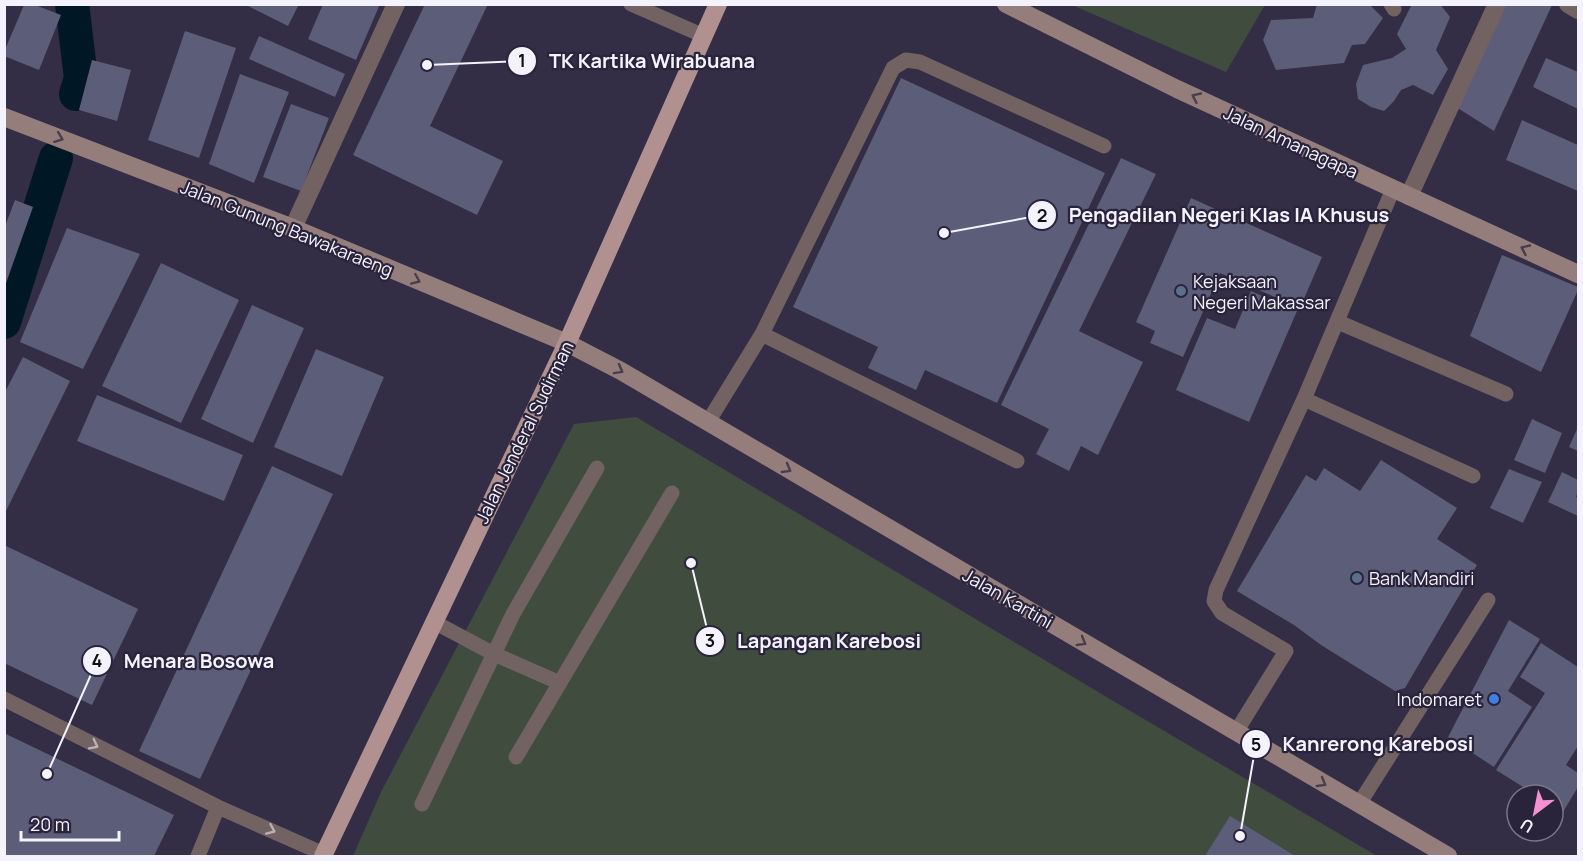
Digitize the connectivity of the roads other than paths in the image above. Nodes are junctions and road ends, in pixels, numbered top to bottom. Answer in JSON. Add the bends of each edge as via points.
{"nodes":[{"id":1,"x":396,"y":4,"type":"edge"},
{"id":2,"x":631,"y":4,"type":"edge"},
{"id":3,"x":718,"y":4,"type":"edge"},
{"id":4,"x":1006,"y":4,"type":"edge"},
{"id":5,"x":1497,"y":4,"type":"edge"},
{"id":6,"x":1568,"y":4,"type":"edge"},
{"id":7,"x":1578,"y":10,"type":"edge"},
{"id":8,"x":704,"y":36,"type":"junction"},
{"id":9,"x":4,"y":117,"type":"edge"},
{"id":10,"x":1104,"y":146,"type":"dead end"},
{"id":11,"x":1401,"y":192,"type":"junction"},
{"id":12,"x":293,"y":228,"type":"junction"},
{"id":13,"x":1578,"y":274,"type":"edge"},
{"id":14,"x":1338,"y":321,"type":"junction"},
{"id":15,"x":762,"y":334,"type":"junction"},
{"id":16,"x":567,"y":343,"type":"junction"},
{"id":17,"x":1506,"y":394,"type":"dead end"},
{"id":18,"x":1304,"y":399,"type":"junction"},
{"id":19,"x":708,"y":422,"type":"junction"},
{"id":20,"x":1017,"y":461,"type":"dead end"},
{"id":21,"x":597,"y":468,"type":"dead end"},
{"id":22,"x":1473,"y":476,"type":"dead end"},
{"id":23,"x":672,"y":493,"type":"dead end"},
{"id":24,"x":1488,"y":600,"type":"dead end"},
{"id":25,"x":434,"y":622,"type":"junction"},
{"id":26,"x":494,"y":654,"type":"junction"},
{"id":27,"x":560,"y":683,"type":"junction"},
{"id":28,"x":4,"y":699,"type":"edge"},
{"id":29,"x":1236,"y":732,"type":"junction"},
{"id":30,"x":516,"y":757,"type":"dead end"},
{"id":31,"x":422,"y":804,"type":"dead end"},
{"id":32,"x":1359,"y":804,"type":"junction"},
{"id":33,"x":218,"y":807,"type":"junction"},
{"id":34,"x":323,"y":855,"type":"edge"},
{"id":35,"x":198,"y":856,"type":"edge"},
{"id":36,"x":1448,"y":856,"type":"edge"}],
"edges":[{"from":1,"to":12,"type":"street"},
{"from":2,"to":8,"type":"lane"},
{"from":3,"to":8,"type":"main road","name":"Jalan Jenderal Sudirman"},
{"from":11,"to":4,"type":"street","name":"Jalan Amanagapa","one_way":true,"via":[[1177,89]]},
{"from":5,"to":11,"type":"street"},
{"from":6,"to":7,"type":"street"},
{"from":8,"to":16,"type":"main road","name":"Jalan Jenderal Sudirman"},
{"from":9,"to":12,"type":"street","name":"Jalan Gunung Bawakaraeng","one_way":true},
{"from":10,"to":15,"type":"lane","via":[[920,62],[906,60],[893,68]]},
{"from":13,"to":11,"type":"street","name":"Jalan Amanagapa","one_way":true},
{"from":11,"to":14,"type":"lane"},
{"from":12,"to":16,"type":"street","name":"Jalan Gunung Bawakaraeng","one_way":true},
{"from":14,"to":17,"type":"lane"},
{"from":14,"to":18,"type":"lane"},
{"from":15,"to":19,"type":"lane"},
{"from":15,"to":20,"type":"lane"},
{"from":16,"to":19,"type":"street","name":"Jalan Kartini","one_way":true},
{"from":16,"to":25,"type":"main road","name":"Jalan Jenderal Sudirman"},
{"from":18,"to":22,"type":"lane"},
{"from":18,"to":29,"type":"lane","via":[[1216,590],[1214,601],[1222,613],[1286,651]]},
{"from":19,"to":29,"type":"street","name":"Jalan Kartini","one_way":true},
{"from":21,"to":26,"type":"lane"},
{"from":23,"to":27,"type":"lane"},
{"from":24,"to":32,"type":"lane"},
{"from":25,"to":26,"type":"lane"},
{"from":25,"to":34,"type":"main road","name":"Jalan Jenderal Sudirman"},
{"from":26,"to":27,"type":"lane"},
{"from":26,"to":31,"type":"lane"},
{"from":27,"to":30,"type":"lane"},
{"from":28,"to":33,"type":"lane","one_way":true},
{"from":29,"to":32,"type":"street","name":"Jalan Kartini","one_way":true},
{"from":32,"to":36,"type":"street","name":"Jalan Kartini"},
{"from":33,"to":34,"type":"lane","one_way":true},
{"from":33,"to":35,"type":"lane"}]}
